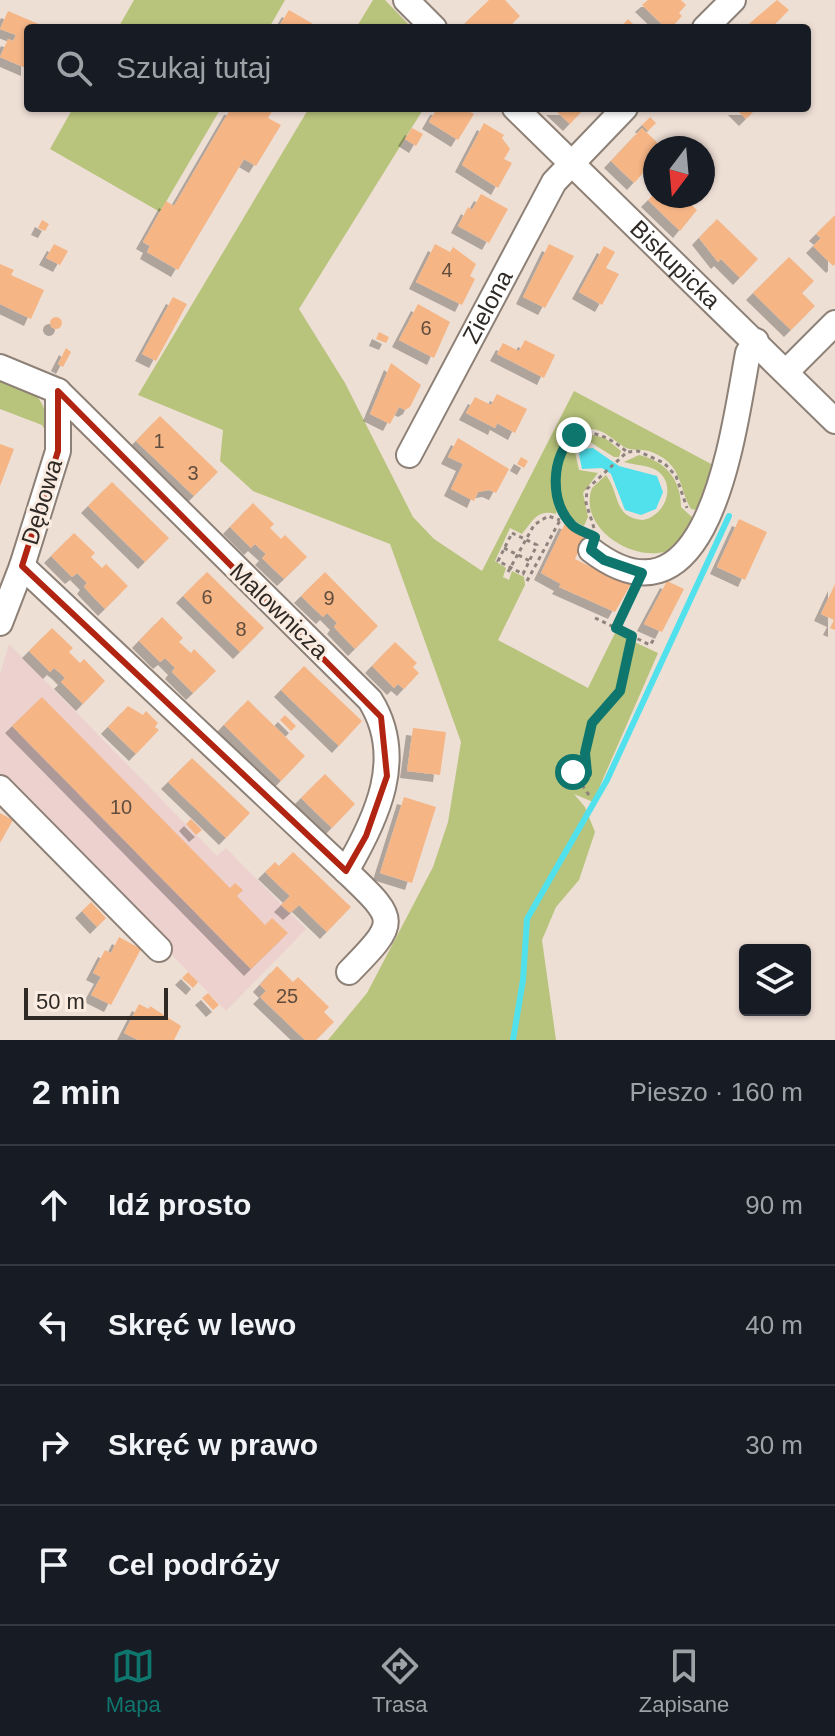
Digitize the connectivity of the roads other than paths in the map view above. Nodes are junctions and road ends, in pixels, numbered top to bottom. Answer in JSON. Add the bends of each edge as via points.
{"nodes":[{"id":1,"x":406,"y":0,"type":"edge"},
{"id":2,"x":733,"y":0,"type":"edge"},
{"id":3,"x":430,"y":24,"type":"edge"},
{"id":4,"x":709,"y":24,"type":"edge"},
{"id":5,"x":519,"y":112,"type":"edge"},
{"id":6,"x":621,"y":112,"type":"edge"},
{"id":7,"x":571,"y":162,"type":"junction"},
{"id":8,"x":835,"y":323,"type":"edge"},
{"id":9,"x":756,"y":341,"type":"junction"},
{"id":10,"x":0,"y":367,"type":"edge"},
{"id":11,"x":786,"y":372,"type":"junction"},
{"id":12,"x":58,"y":391,"type":"junction"},
{"id":13,"x":835,"y":421,"type":"edge"},
{"id":14,"x":409,"y":455,"type":"dead end"},
{"id":15,"x":593,"y":544,"type":"road end"},
{"id":16,"x":22,"y":566,"type":"junction"},
{"id":17,"x":0,"y":623,"type":"edge"},
{"id":18,"x":0,"y":788,"type":"edge"},
{"id":19,"x":346,"y":871,"type":"junction"},
{"id":20,"x":159,"y":949,"type":"dead end"},
{"id":21,"x":349,"y":972,"type":"dead end"}],
"edges":[{"from":1,"to":3,"type":"street"},
{"from":2,"to":4,"type":"street"},
{"from":5,"to":7,"type":"street","name":"Biskupicka"},
{"from":6,"to":7,"type":"street","name":"Zielona"},
{"from":7,"to":9,"type":"street","name":"Biskupicka"},
{"from":7,"to":14,"type":"street","name":"Zielona","via":[[554,182]]},
{"from":8,"to":11,"type":"street"},
{"from":9,"to":11,"type":"street","name":"Biskupicka"},
{"from":9,"to":15,"type":"street","via":[[748,353],[720,491],[708,519],[680,557],[655,572],[642,573],[604,560]]},
{"from":10,"to":12,"type":"street"},
{"from":11,"to":13,"type":"street","name":"Biskupicka"},
{"from":12,"to":16,"type":"street","name":"Dębowa","via":[[58,451]]},
{"from":12,"to":19,"type":"street","name":"Malownicza","via":[[370,700],[381,717],[387,776],[366,836]]},
{"from":16,"to":17,"type":"street","name":"Dębowa"},
{"from":16,"to":19,"type":"street"},
{"from":18,"to":20,"type":"street"},
{"from":19,"to":21,"type":"street","via":[[382,906],[387,919],[383,938]]}]}
